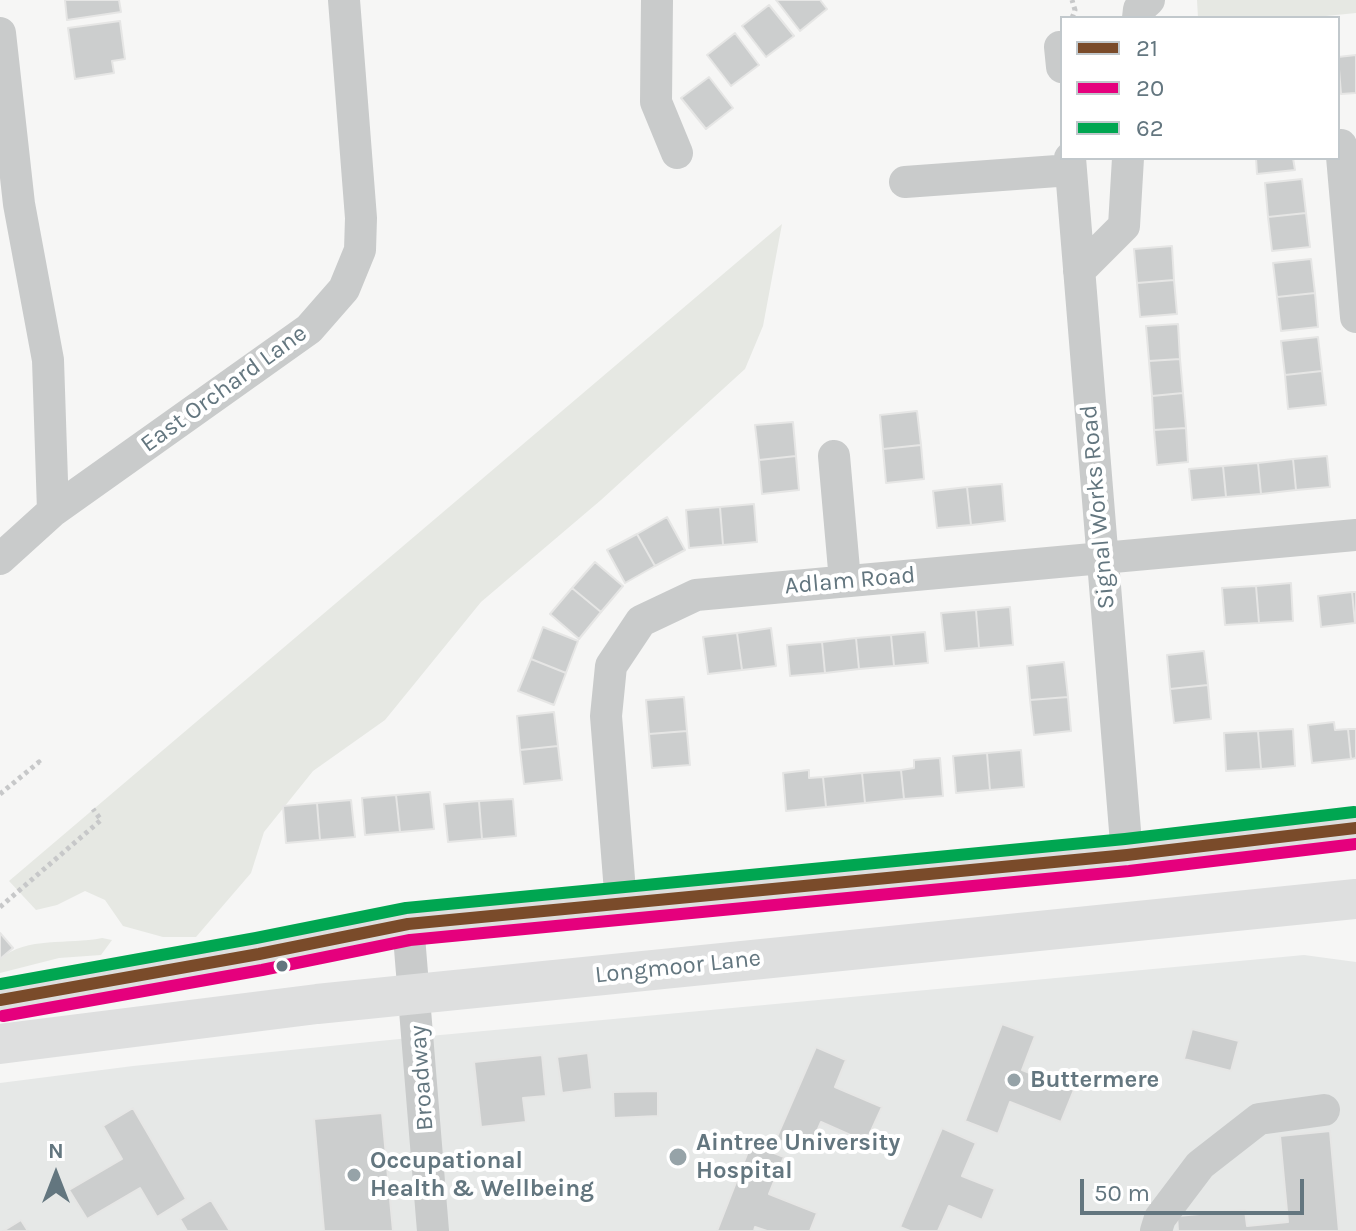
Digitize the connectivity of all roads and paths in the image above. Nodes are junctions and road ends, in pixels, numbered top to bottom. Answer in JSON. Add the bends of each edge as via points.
{"nodes":[{"id":1,"x":344,"y":0,"type":"edge"},
{"id":2,"x":1149,"y":0,"type":"edge"},
{"id":3,"x":657,"y":4,"type":"edge"},
{"id":4,"x":1138,"y":16,"type":"edge"},
{"id":5,"x":0,"y":33,"type":"edge"},
{"id":6,"x":1341,"y":145,"type":"dead end"},
{"id":7,"x":677,"y":153,"type":"dead end"},
{"id":8,"x":1128,"y":160,"type":"edge"},
{"id":9,"x":1071,"y":164,"type":"edge"},
{"id":10,"x":905,"y":182,"type":"dead end"},
{"id":11,"x":1079,"y":271,"type":"junction"},
{"id":12,"x":1356,"y":317,"type":"edge"},
{"id":13,"x":834,"y":456,"type":"dead end"},
{"id":14,"x":53,"y":511,"type":"junction"},
{"id":15,"x":1356,"y":535,"type":"edge"},
{"id":16,"x":0,"y":559,"type":"edge"},
{"id":17,"x":1102,"y":559,"type":"junction"},
{"id":18,"x":845,"y":581,"type":"junction"},
{"id":19,"x":40,"y":764,"type":"dead end"},
{"id":20,"x":0,"y":794,"type":"edge"},
{"id":21,"x":93,"y":809,"type":"dead end"},
{"id":22,"x":1356,"y":828,"type":"edge"},
{"id":23,"x":1127,"y":855,"type":"junction"},
{"id":24,"x":1356,"y":899,"type":"edge"},
{"id":25,"x":621,"y":904,"type":"junction"},
{"id":26,"x":0,"y":907,"type":"edge"},
{"id":27,"x":408,"y":924,"type":"junction"},
{"id":28,"x":415,"y":994,"type":"junction"},
{"id":29,"x":0,"y":1000,"type":"edge"},
{"id":30,"x":0,"y":1044,"type":"edge"},
{"id":31,"x":1324,"y":1110,"type":"dead end"},
{"id":32,"x":433,"y":1231,"type":"edge"},
{"id":33,"x":1156,"y":1231,"type":"edge"}],
"edges":[{"from":1,"to":14,"type":"street","name":"East Orchard Lane","via":[[361,218],[360,250],[344,289],[309,329]]},
{"from":2,"to":4,"type":"street"},
{"from":3,"to":7,"type":"street","via":[[656,102]]},
{"from":5,"to":14,"type":"street","via":[[19,204],[48,360]]},
{"from":6,"to":12,"type":"street"},
{"from":8,"to":11,"type":"street","via":[[1124,226]]},
{"from":9,"to":10,"type":"street"},
{"from":9,"to":11,"type":"street","name":"Signal Works Road"},
{"from":11,"to":17,"type":"street","name":"Signal Works Road"},
{"from":13,"to":18,"type":"street"},
{"from":14,"to":16,"type":"street","name":"East Orchard Lane"},
{"from":15,"to":17,"type":"street","name":"Adlam Road"},
{"from":17,"to":18,"type":"street","name":"Adlam Road"},
{"from":17,"to":23,"type":"street","name":"Signal Works Road"},
{"from":18,"to":25,"type":"street","name":"Adlam Road","via":[[696,595],[641,621],[611,666],[606,716]]},
{"from":19,"to":20,"type":"path"},
{"from":21,"to":26,"type":"path","via":[[101,820]]},
{"from":22,"to":23,"type":"main road"},
{"from":23,"to":25,"type":"main road"},
{"from":24,"to":28,"type":"main road","name":"Longmoor Lane"},
{"from":25,"to":27,"type":"main road"},
{"from":27,"to":28,"type":"street","name":"Broadway"},
{"from":27,"to":29,"type":"main road"},
{"from":28,"to":30,"type":"main road","name":"Longmoor Lane"},
{"from":28,"to":32,"type":"street","name":"Broadway"},
{"from":31,"to":33,"type":"street","via":[[1259,1119],[1200,1165]]}]}
